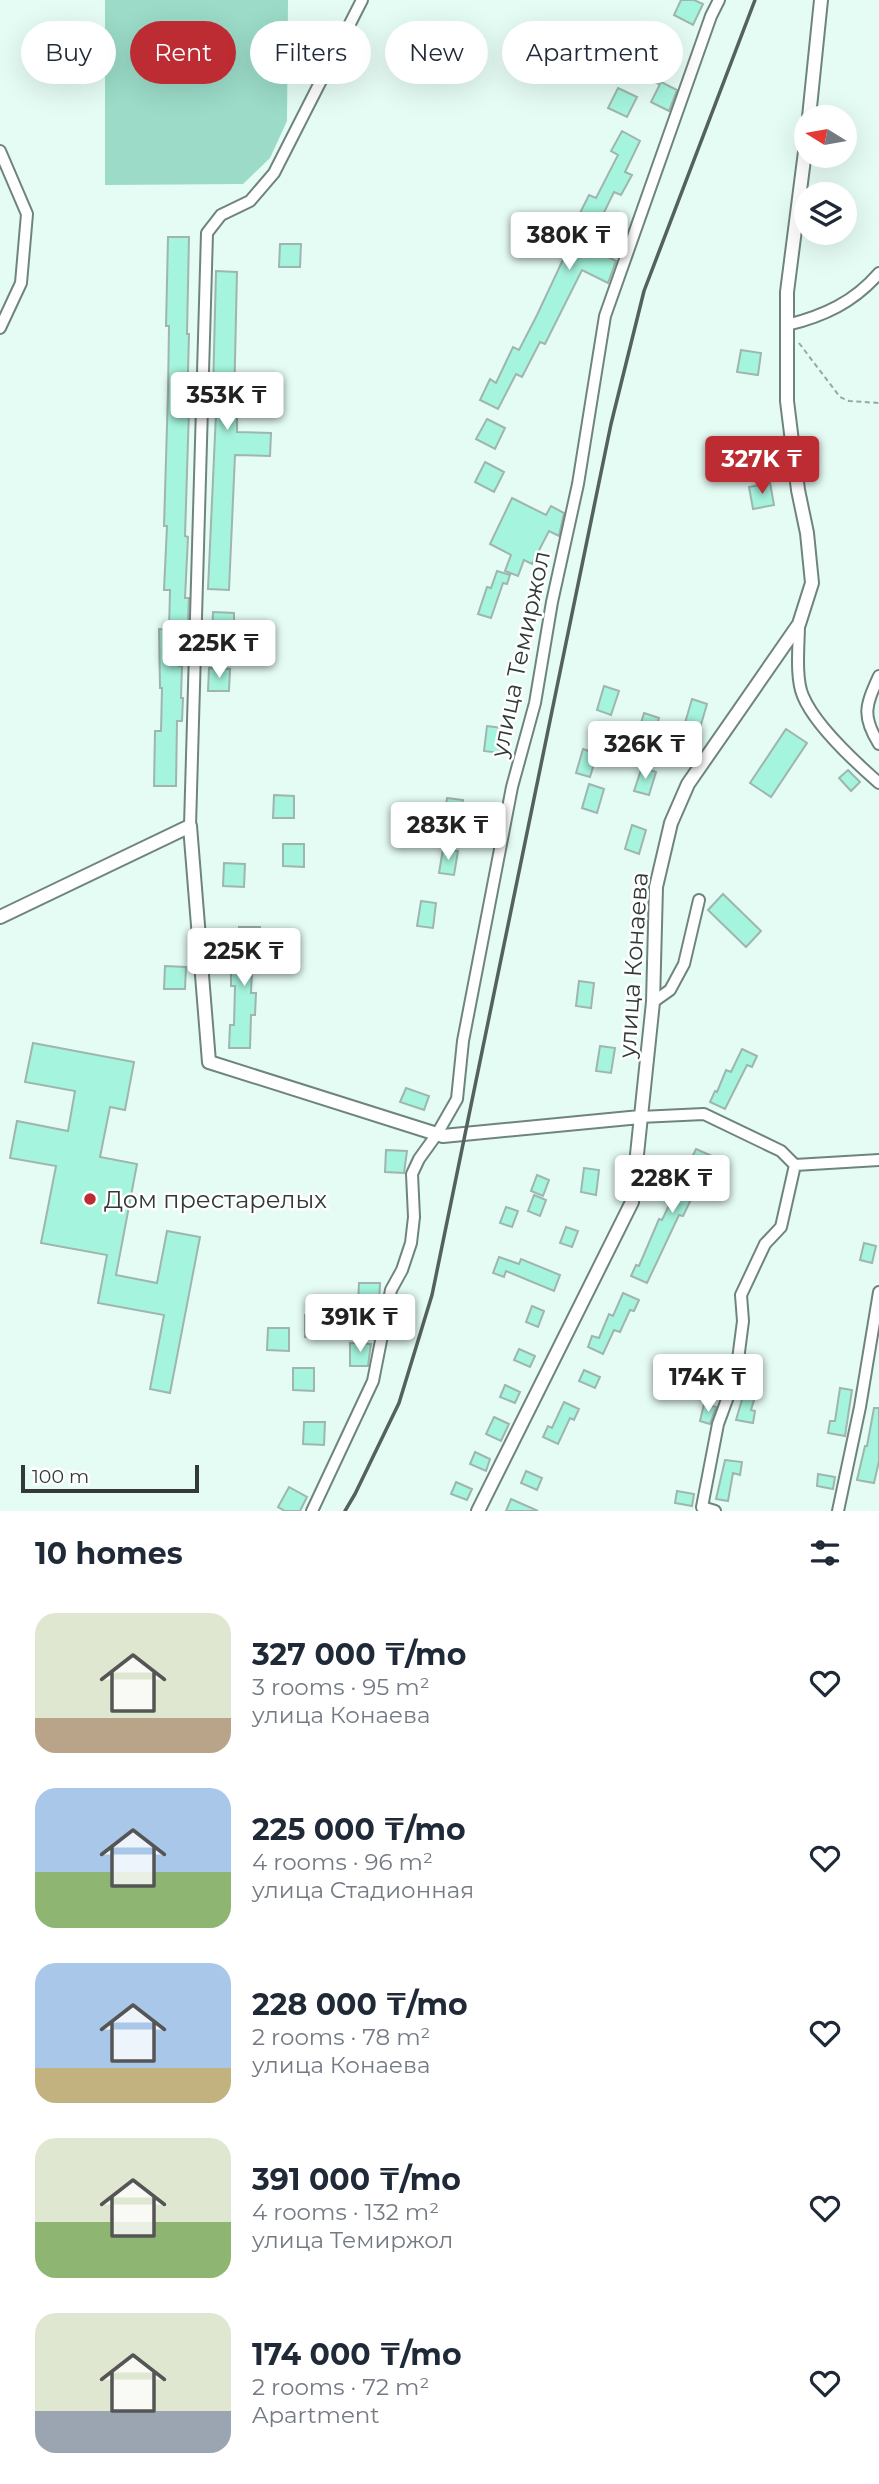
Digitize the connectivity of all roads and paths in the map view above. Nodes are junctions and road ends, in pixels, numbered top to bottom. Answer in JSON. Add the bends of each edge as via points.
{"nodes":[{"id":1,"x":362,"y":0,"type":"edge"},
{"id":2,"x":719,"y":0,"type":"edge"},
{"id":3,"x":821,"y":0,"type":"edge"},
{"id":4,"x":811,"y":105,"type":"edge"},
{"id":5,"x":0,"y":151,"type":"edge"},
{"id":6,"x":803,"y":168,"type":"edge"},
{"id":7,"x":879,"y":273,"type":"edge"},
{"id":8,"x":787,"y":325,"type":"junction"},
{"id":9,"x":0,"y":328,"type":"edge"},
{"id":10,"x":879,"y":403,"type":"edge"},
{"id":11,"x":799,"y":624,"type":"junction"},
{"id":12,"x":879,"y":676,"type":"edge"},
{"id":13,"x":879,"y":744,"type":"edge"},
{"id":14,"x":879,"y":783,"type":"edge"},
{"id":15,"x":190,"y":826,"type":"junction"},
{"id":16,"x":699,"y":900,"type":"dead end"},
{"id":17,"x":0,"y":917,"type":"edge"},
{"id":18,"x":653,"y":1002,"type":"junction"},
{"id":19,"x":640,"y":1117,"type":"junction"},
{"id":20,"x":437,"y":1134,"type":"junction"},
{"id":21,"x":879,"y":1160,"type":"edge"},
{"id":22,"x":795,"y":1165,"type":"junction"},
{"id":23,"x":879,"y":1292,"type":"edge"},
{"id":24,"x":701,"y":1509,"type":"edge"},
{"id":25,"x":312,"y":1511,"type":"edge"},
{"id":26,"x":478,"y":1511,"type":"edge"},
{"id":27,"x":715,"y":1511,"type":"edge"},
{"id":28,"x":838,"y":1511,"type":"edge"}],
"edges":[{"from":1,"to":15,"type":"street","via":[[274,173],[250,201],[221,215],[207,233]]},
{"from":2,"to":20,"type":"street","name":"улица Темиржол","via":[[605,316],[578,484],[535,703],[512,787],[457,1099]]},
{"from":3,"to":4,"type":"street"},
{"from":5,"to":9,"type":"street","via":[[27,214],[21,283]]},
{"from":6,"to":8,"type":"street","name":"улица Конаева"},
{"from":7,"to":8,"type":"street","via":[[843,305]]},
{"from":8,"to":10,"type":"path","via":[[840,397]]},
{"from":8,"to":11,"type":"street","name":"улица Конаева","via":[[787,401],[812,583]]},
{"from":11,"to":14,"type":"street","via":[[802,695],[856,763]]},
{"from":11,"to":18,"type":"street","name":"улица Конаева","via":[[688,784],[671,823],[656,887]]},
{"from":12,"to":13,"type":"street","via":[[866,704],[870,730]]},
{"from":15,"to":17,"type":"street"},
{"from":15,"to":20,"type":"street","via":[[209,1062]]},
{"from":16,"to":18,"type":"street","via":[[684,964],[670,990]]},
{"from":18,"to":19,"type":"street","name":"улица Конаева"},
{"from":19,"to":20,"type":"street"},
{"from":19,"to":22,"type":"street","via":[[704,1114],[781,1151]]},
{"from":19,"to":26,"type":"street","name":"улица Конаева","via":[[632,1202]]},
{"from":20,"to":25,"type":"street","name":"улица Темиржол","via":[[412,1174],[411,1242],[391,1290],[373,1381]]},
{"from":21,"to":22,"type":"street"},
{"from":22,"to":24,"type":"street","via":[[781,1227],[765,1244],[741,1295],[743,1321],[736,1375],[718,1424]]},
{"from":23,"to":28,"type":"street"},
{"from":24,"to":27,"type":"street"}]}
